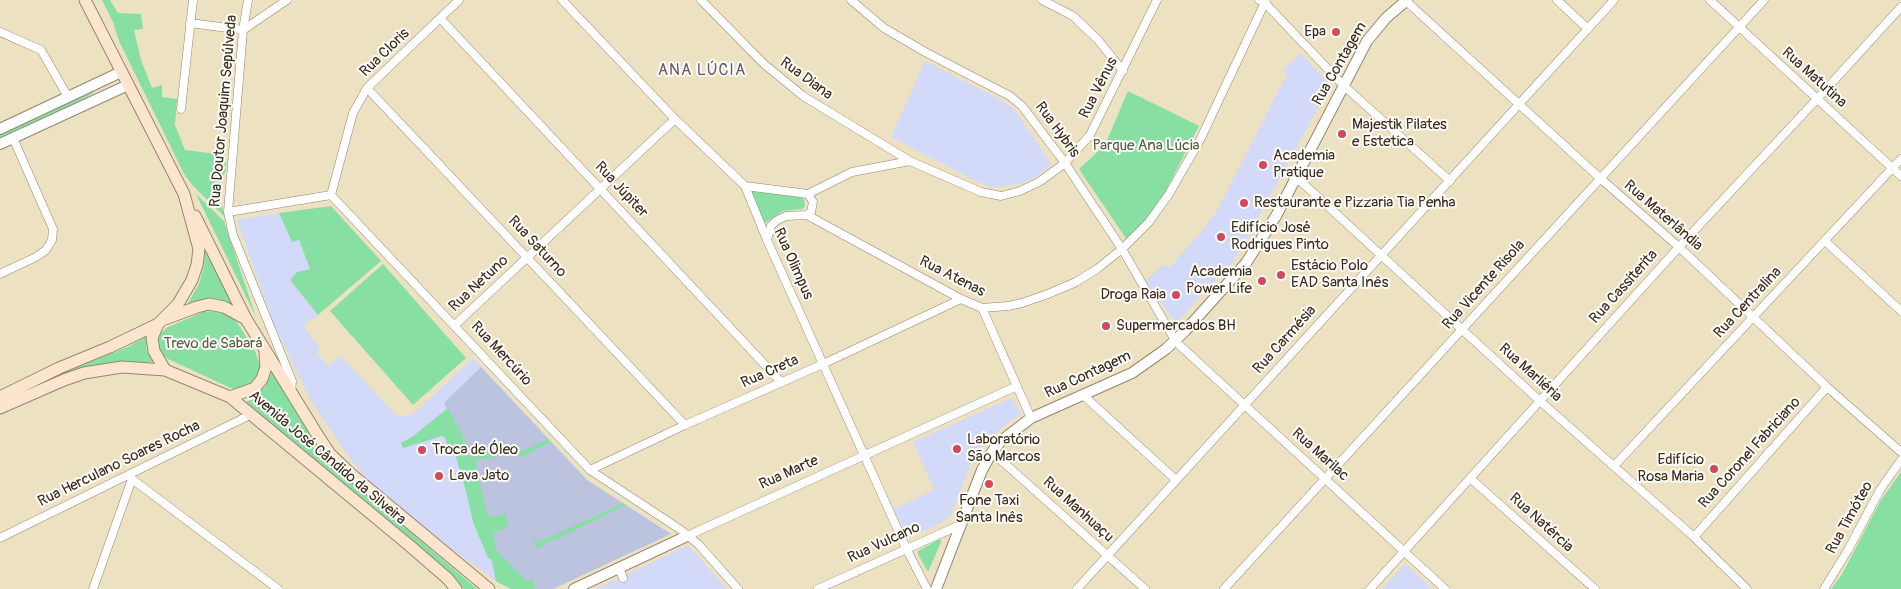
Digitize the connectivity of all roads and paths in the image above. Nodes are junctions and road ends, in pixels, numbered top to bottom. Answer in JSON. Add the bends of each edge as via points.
{"nodes":[{"id":1,"x":85,"y":0,"type":"edge"},
{"id":2,"x":192,"y":0,"type":"edge"},
{"id":3,"x":248,"y":0,"type":"edge"},
{"id":4,"x":287,"y":0,"type":"edge"},
{"id":5,"x":459,"y":0,"type":"edge"},
{"id":6,"x":562,"y":0,"type":"edge"},
{"id":7,"x":701,"y":0,"type":"edge"},
{"id":8,"x":1042,"y":0,"type":"edge"},
{"id":9,"x":1157,"y":0,"type":"edge"},
{"id":10,"x":1406,"y":0,"type":"edge"},
{"id":11,"x":1557,"y":0,"type":"edge"},
{"id":12,"x":1614,"y":0,"type":"edge"},
{"id":13,"x":1710,"y":0,"type":"edge"},
{"id":14,"x":1764,"y":0,"type":"edge"},
{"id":15,"x":851,"y":1,"type":"edge"},
{"id":16,"x":1264,"y":1,"type":"edge"},
{"id":17,"x":1901,"y":7,"type":"edge"},
{"id":18,"x":440,"y":18,"type":"junction"},
{"id":19,"x":190,"y":23,"type":"junction"},
{"id":20,"x":1588,"y":28,"type":"junction"},
{"id":21,"x":1739,"y":28,"type":"junction"},
{"id":22,"x":243,"y":30,"type":"junction"},
{"id":23,"x":0,"y":32,"type":"edge"},
{"id":24,"x":1123,"y":71,"type":"junction"},
{"id":25,"x":121,"y":72,"type":"junction"},
{"id":26,"x":128,"y":85,"type":"junction"},
{"id":27,"x":1343,"y":86,"type":"junction"},
{"id":28,"x":367,"y":88,"type":"junction"},
{"id":29,"x":68,"y":97,"type":"junction"},
{"id":30,"x":1817,"y":99,"type":"junction"},
{"id":31,"x":1518,"y":105,"type":"junction"},
{"id":32,"x":181,"y":109,"type":"dead end"},
{"id":33,"x":675,"y":119,"type":"junction"},
{"id":34,"x":0,"y":128,"type":"edge"},
{"id":35,"x":13,"y":138,"type":"junction"},
{"id":36,"x":0,"y":144,"type":"edge"},
{"id":37,"x":1901,"y":159,"type":"edge"},
{"id":38,"x":910,"y":161,"type":"junction"},
{"id":39,"x":1065,"y":163,"type":"junction"},
{"id":40,"x":1893,"y":168,"type":"junction"},
{"id":41,"x":1901,"y":176,"type":"edge"},
{"id":42,"x":1296,"y":177,"type":"junction"},
{"id":43,"x":1601,"y":179,"type":"junction"},
{"id":44,"x":1450,"y":181,"type":"junction"},
{"id":45,"x":745,"y":186,"type":"junction"},
{"id":46,"x":601,"y":188,"type":"junction"},
{"id":47,"x":184,"y":194,"type":"junction"},
{"id":48,"x":808,"y":194,"type":"junction"},
{"id":49,"x":331,"y":195,"type":"junction"},
{"id":50,"x":228,"y":212,"type":"junction"},
{"id":51,"x":807,"y":215,"type":"junction"},
{"id":52,"x":767,"y":240,"type":"junction"},
{"id":53,"x":1825,"y":241,"type":"junction"},
{"id":54,"x":1679,"y":247,"type":"junction"},
{"id":55,"x":1122,"y":249,"type":"junction"},
{"id":56,"x":1380,"y":256,"type":"junction"},
{"id":57,"x":528,"y":257,"type":"junction"},
{"id":58,"x":0,"y":274,"type":"edge"},
{"id":59,"x":961,"y":299,"type":"junction"},
{"id":60,"x":982,"y":308,"type":"junction"},
{"id":61,"x":1901,"y":311,"type":"edge"},
{"id":62,"x":1753,"y":317,"type":"junction"},
{"id":63,"x":246,"y":319,"type":"junction"},
{"id":64,"x":160,"y":322,"type":"junction"},
{"id":65,"x":455,"y":326,"type":"junction"},
{"id":66,"x":1462,"y":329,"type":"junction"},
{"id":67,"x":1176,"y":342,"type":"junction"},
{"id":68,"x":265,"y":351,"type":"junction"},
{"id":69,"x":823,"y":364,"type":"junction"},
{"id":70,"x":165,"y":370,"type":"junction"},
{"id":71,"x":781,"y":382,"type":"junction"},
{"id":72,"x":1017,"y":386,"type":"junction"},
{"id":73,"x":1827,"y":387,"type":"junction"},
{"id":74,"x":291,"y":393,"type":"junction"},
{"id":75,"x":1083,"y":395,"type":"junction"},
{"id":76,"x":0,"y":397,"type":"edge"},
{"id":77,"x":230,"y":397,"type":"junction"},
{"id":78,"x":1540,"y":401,"type":"junction"},
{"id":79,"x":1245,"y":405,"type":"junction"},
{"id":80,"x":0,"y":408,"type":"edge"},
{"id":81,"x":250,"y":415,"type":"junction"},
{"id":82,"x":1031,"y":418,"type":"junction"},
{"id":83,"x":685,"y":425,"type":"junction"},
{"id":84,"x":992,"y":452,"type":"junction"},
{"id":85,"x":1901,"y":452,"type":"edge"},
{"id":86,"x":865,"y":455,"type":"junction"},
{"id":87,"x":1901,"y":460,"type":"edge"},
{"id":88,"x":1614,"y":466,"type":"junction"},
{"id":89,"x":590,"y":470,"type":"junction"},
{"id":90,"x":131,"y":476,"type":"junction"},
{"id":91,"x":1470,"y":478,"type":"junction"},
{"id":92,"x":1326,"y":479,"type":"junction"},
{"id":93,"x":1176,"y":480,"type":"junction"},
{"id":94,"x":962,"y":524,"type":"junction"},
{"id":95,"x":687,"y":536,"type":"junction"},
{"id":96,"x":1694,"y":537,"type":"junction"},
{"id":97,"x":0,"y":538,"type":"edge"},
{"id":98,"x":906,"y":548,"type":"junction"},
{"id":99,"x":1404,"y":551,"type":"junction"},
{"id":100,"x":1108,"y":556,"type":"junction"},
{"id":101,"x":618,"y":568,"type":"junction"},
{"id":102,"x":623,"y":578,"type":"dead end"},
{"id":103,"x":93,"y":589,"type":"edge"},
{"id":104,"x":278,"y":589,"type":"edge"},
{"id":105,"x":456,"y":589,"type":"edge"},
{"id":106,"x":489,"y":589,"type":"edge"},
{"id":107,"x":574,"y":589,"type":"edge"},
{"id":108,"x":738,"y":589,"type":"edge"},
{"id":109,"x":818,"y":589,"type":"edge"},
{"id":110,"x":926,"y":589,"type":"edge"},
{"id":111,"x":936,"y":589,"type":"edge"},
{"id":112,"x":1077,"y":589,"type":"edge"},
{"id":113,"x":1145,"y":589,"type":"edge"},
{"id":114,"x":1224,"y":589,"type":"edge"},
{"id":115,"x":1370,"y":589,"type":"edge"},
{"id":116,"x":1445,"y":589,"type":"edge"},
{"id":117,"x":1595,"y":589,"type":"edge"},
{"id":118,"x":1747,"y":589,"type":"edge"},
{"id":119,"x":1824,"y":589,"type":"edge"}],
"edges":[{"from":1,"to":25,"type":"main road"},
{"from":2,"to":19,"type":"street"},
{"from":3,"to":22,"type":"street","name":"Rua Doutor Joaquim Sepúlveda"},
{"from":4,"to":22,"type":"street"},
{"from":5,"to":18,"type":"street","name":"Rua Cloris"},
{"from":6,"to":33,"type":"street","name":"Rua Olimpus"},
{"from":7,"to":38,"type":"street","name":"Rua Diana","via":[[764,64],[803,96]]},
{"from":8,"to":24,"type":"street","via":[[1073,16]]},
{"from":9,"to":24,"type":"street","name":"Rua Vênus"},
{"from":10,"to":27,"type":"street","name":"Rua Contagem","via":[[1372,34]]},
{"from":10,"to":31,"type":"street","name":"Rua Materlândia"},
{"from":11,"to":20,"type":"street"},
{"from":12,"to":20,"type":"street","name":"Rua Carmésia"},
{"from":13,"to":21,"type":"street","name":"Rua Matutina"},
{"from":14,"to":21,"type":"street","name":"Rua Vicente Risola"},
{"from":15,"to":39,"type":"street","name":"Rua Hybris","via":[[884,28],[1010,96],[1022,106]]},
{"from":16,"to":27,"type":"street"},
{"from":16,"to":55,"type":"street","name":"Rua Atenas","via":[[1200,140],[1149,222]]},
{"from":17,"to":30,"type":"street","name":"Rua Cassiterita"},
{"from":18,"to":28,"type":"street","name":"Rua Cloris"},
{"from":18,"to":46,"type":"street","name":"Rua Júpiter"},
{"from":19,"to":22,"type":"street"},
{"from":19,"to":32,"type":"street"},
{"from":20,"to":31,"type":"street","name":"Rua Carmésia"},
{"from":21,"to":30,"type":"street","name":"Rua Matutina"},
{"from":21,"to":43,"type":"street","name":"Rua Vicente Risola"},
{"from":22,"to":50,"type":"street","name":"Rua Doutor Joaquim Sepúlveda"},
{"from":23,"to":29,"type":"street","via":[[42,50]]},
{"from":24,"to":39,"type":"street","name":"Rua Vênus","via":[[1090,135]]},
{"from":25,"to":26,"type":"main road"},
{"from":25,"to":29,"type":"street"},
{"from":26,"to":35,"type":"street"},
{"from":26,"to":47,"type":"main road"},
{"from":27,"to":42,"type":"street","name":"Rua Contagem"},
{"from":27,"to":44,"type":"street"},
{"from":28,"to":49,"type":"street","name":"Rua Cloris","via":[[354,114]]},
{"from":28,"to":57,"type":"street","name":"Rua Saturno"},
{"from":29,"to":34,"type":"street"},
{"from":30,"to":40,"type":"street","name":"Rua Matutina"},
{"from":30,"to":54,"type":"street","name":"Rua Cassiterita"},
{"from":31,"to":43,"type":"street","name":"Rua Materlândia"},
{"from":31,"to":44,"type":"street","name":"Rua Carmésia"},
{"from":33,"to":45,"type":"street","name":"Rua Olimpus"},
{"from":33,"to":46,"type":"street","name":"Rua Netuno"},
{"from":35,"to":36,"type":"street"},
{"from":35,"to":58,"type":"street","via":[[53,229],[52,240],[36,257]]},
{"from":37,"to":40,"type":"street","name":"Rua Centralina"},
{"from":38,"to":39,"type":"street","name":"Rua Vênus","via":[[981,192],[1001,196],[1039,182]]},
{"from":38,"to":48,"type":"street","via":[[852,172]]},
{"from":39,"to":55,"type":"street","name":"Rua Hybris"},
{"from":40,"to":41,"type":"street","name":"Rua Matutina"},
{"from":40,"to":53,"type":"street","name":"Rua Centralina"},
{"from":42,"to":56,"type":"street","name":"Rua Marliéria"},
{"from":42,"to":67,"type":"street","name":"Rua Contagem","via":[[1246,263]]},
{"from":43,"to":54,"type":"street","name":"Rua Materlândia"},
{"from":43,"to":66,"type":"street","name":"Rua Vicente Risola"},
{"from":44,"to":56,"type":"street","name":"Rua Carmésia"},
{"from":45,"to":48,"type":"street"},
{"from":45,"to":52,"type":"street","name":"Rua Olimpus"},
{"from":46,"to":57,"type":"street","name":"Rua Netuno"},
{"from":46,"to":71,"type":"street","name":"Rua Júpiter"},
{"from":47,"to":63,"type":"main road","name":"Avenida José Cândido da Silveira"},
{"from":47,"to":64,"type":"main road","via":[[199,249],[197,265],[178,304]]},
{"from":48,"to":51,"type":"street","via":[[813,208]]},
{"from":49,"to":50,"type":"street"},
{"from":49,"to":65,"type":"street","name":"Rua Mercúrio"},
{"from":50,"to":74,"type":"street","name":"Rua Doutor Joaquim Sepúlveda","via":[[233,235],[292,381]]},
{"from":51,"to":52,"type":"street","via":[[779,219],[771,226]]},
{"from":51,"to":59,"type":"street","name":"Rua Atenas"},
{"from":52,"to":69,"type":"street","name":"Rua Olimpus"},
{"from":53,"to":61,"type":"street"},
{"from":53,"to":62,"type":"street","name":"Rua Centralina"},
{"from":54,"to":62,"type":"street","name":"Rua Materlândia"},
{"from":54,"to":78,"type":"street","name":"Rua Cassiterita"},
{"from":55,"to":60,"type":"street","name":"Rua Atenas","via":[[1076,282],[1048,294],[1008,306]]},
{"from":55,"to":67,"type":"street","name":"Rua Hybris"},
{"from":56,"to":66,"type":"street","name":"Rua Marliéria"},
{"from":56,"to":79,"type":"street","name":"Rua Carmésia"},
{"from":57,"to":65,"type":"street","name":"Rua Netuno"},
{"from":57,"to":83,"type":"street","name":"Rua Saturno"},
{"from":59,"to":60,"type":"street","name":"Rua Atenas"},
{"from":59,"to":69,"type":"street","name":"Rua Creta"},
{"from":60,"to":72,"type":"street"},
{"from":62,"to":73,"type":"street","name":"Rua Materlândia"},
{"from":62,"to":88,"type":"street","name":"Rua Centralina"},
{"from":63,"to":64,"type":"main road","via":[[224,307],[210,304]]},
{"from":63,"to":68,"type":"main road","name":"Avenida José Cândido da Silveira"},
{"from":64,"to":70,"type":"main road","via":[[152,338],[154,351]]},
{"from":64,"to":76,"type":"main road"},
{"from":65,"to":89,"type":"street","name":"Rua Mercúrio"},
{"from":66,"to":78,"type":"street","name":"Rua Marliéria"},
{"from":66,"to":92,"type":"street","name":"Rua Vicente Risola"},
{"from":67,"to":75,"type":"street","name":"Rua Contagem","via":[[1132,373]]},
{"from":67,"to":79,"type":"street","name":"Rua Marilac"},
{"from":68,"to":74,"type":"main road","name":"Avenida José Cândido da Silveira"},
{"from":68,"to":77,"type":"main road","via":[[266,367],[262,379],[255,388]]},
{"from":69,"to":71,"type":"street","name":"Rua Creta"},
{"from":69,"to":86,"type":"street","name":"Rua Olimpus"},
{"from":70,"to":77,"type":"main road","name":"Avenida José Cândido da Silveira"},
{"from":70,"to":80,"type":"main road","name":"Avenida José Cândido da Silveira","via":[[122,368],[84,373]]},
{"from":71,"to":83,"type":"street","name":"Rua Creta"},
{"from":72,"to":82,"type":"street"},
{"from":72,"to":86,"type":"street","name":"Rua Marte"},
{"from":73,"to":85,"type":"street","name":"Rua Materlândia"},
{"from":73,"to":96,"type":"street","name":"Rua Coronel Fabriciano"},
{"from":74,"to":106,"type":"main road","name":"Avenida José Cândido da Silveira","via":[[330,454]]},
{"from":75,"to":82,"type":"street","name":"Rua Contagem"},
{"from":75,"to":93,"type":"street"},
{"from":77,"to":81,"type":"main road","name":"Avenida José Cândido da Silveira"},
{"from":78,"to":88,"type":"street","name":"Rua Marliéria"},
{"from":78,"to":91,"type":"street","name":"Rua Cassiterita"},
{"from":79,"to":92,"type":"street","name":"Rua Marilac"},
{"from":79,"to":93,"type":"street","name":"Rua Carmésia"},
{"from":81,"to":90,"type":"street","name":"Rua Herculano Soares Rocha"},
{"from":81,"to":105,"type":"main road","name":"Avenida José Cândido da Silveira","via":[[410,546]]},
{"from":82,"to":84,"type":"street","name":"Rua Contagem","via":[[1011,431]]},
{"from":83,"to":89,"type":"street","name":"Rua Creta"},
{"from":84,"to":94,"type":"street","name":"Rua Contagem"},
{"from":84,"to":100,"type":"street","name":"Rua Manhuaçu"},
{"from":86,"to":95,"type":"street","name":"Rua Marte"},
{"from":86,"to":98,"type":"street","name":"Rua Olimpus"},
{"from":87,"to":119,"type":"street","name":"Rua Timóteo","via":[[1880,490]]},
{"from":88,"to":96,"type":"street","name":"Rua Marliéria"},
{"from":89,"to":95,"type":"street","name":"Rua Mercúrio"},
{"from":90,"to":97,"type":"street","name":"Rua Herculano Soares Rocha"},
{"from":90,"to":103,"type":"street"},
{"from":90,"to":104,"type":"street"},
{"from":91,"to":99,"type":"street","name":"Rua Cassiterita"},
{"from":91,"to":117,"type":"street","name":"Rua Natércia"},
{"from":92,"to":99,"type":"street","name":"Rua Marilac"},
{"from":92,"to":114,"type":"street","name":"Rua Vicente Risola"},
{"from":93,"to":100,"type":"street","name":"Rua Carmésia"},
{"from":94,"to":98,"type":"street","name":"Rua Vulcano"},
{"from":94,"to":111,"type":"street","name":"Rua Contagem"},
{"from":95,"to":101,"type":"street","name":"Rua Marte"},
{"from":95,"to":108,"type":"street","name":"Rua Mercúrio"},
{"from":96,"to":118,"type":"street","name":"Rua Marliéria"},
{"from":98,"to":109,"type":"street","name":"Rua Vulcano"},
{"from":98,"to":110,"type":"street","name":"Rua Olimpus"},
{"from":99,"to":115,"type":"street","name":"Rua Cassiterita"},
{"from":99,"to":116,"type":"street","name":"Rua Marilac"},
{"from":100,"to":112,"type":"street","name":"Rua Carmésia"},
{"from":100,"to":113,"type":"street","name":"Rua Manhuaçu"},
{"from":101,"to":102,"type":"street"},
{"from":101,"to":107,"type":"street","name":"Rua Marte"}]}
